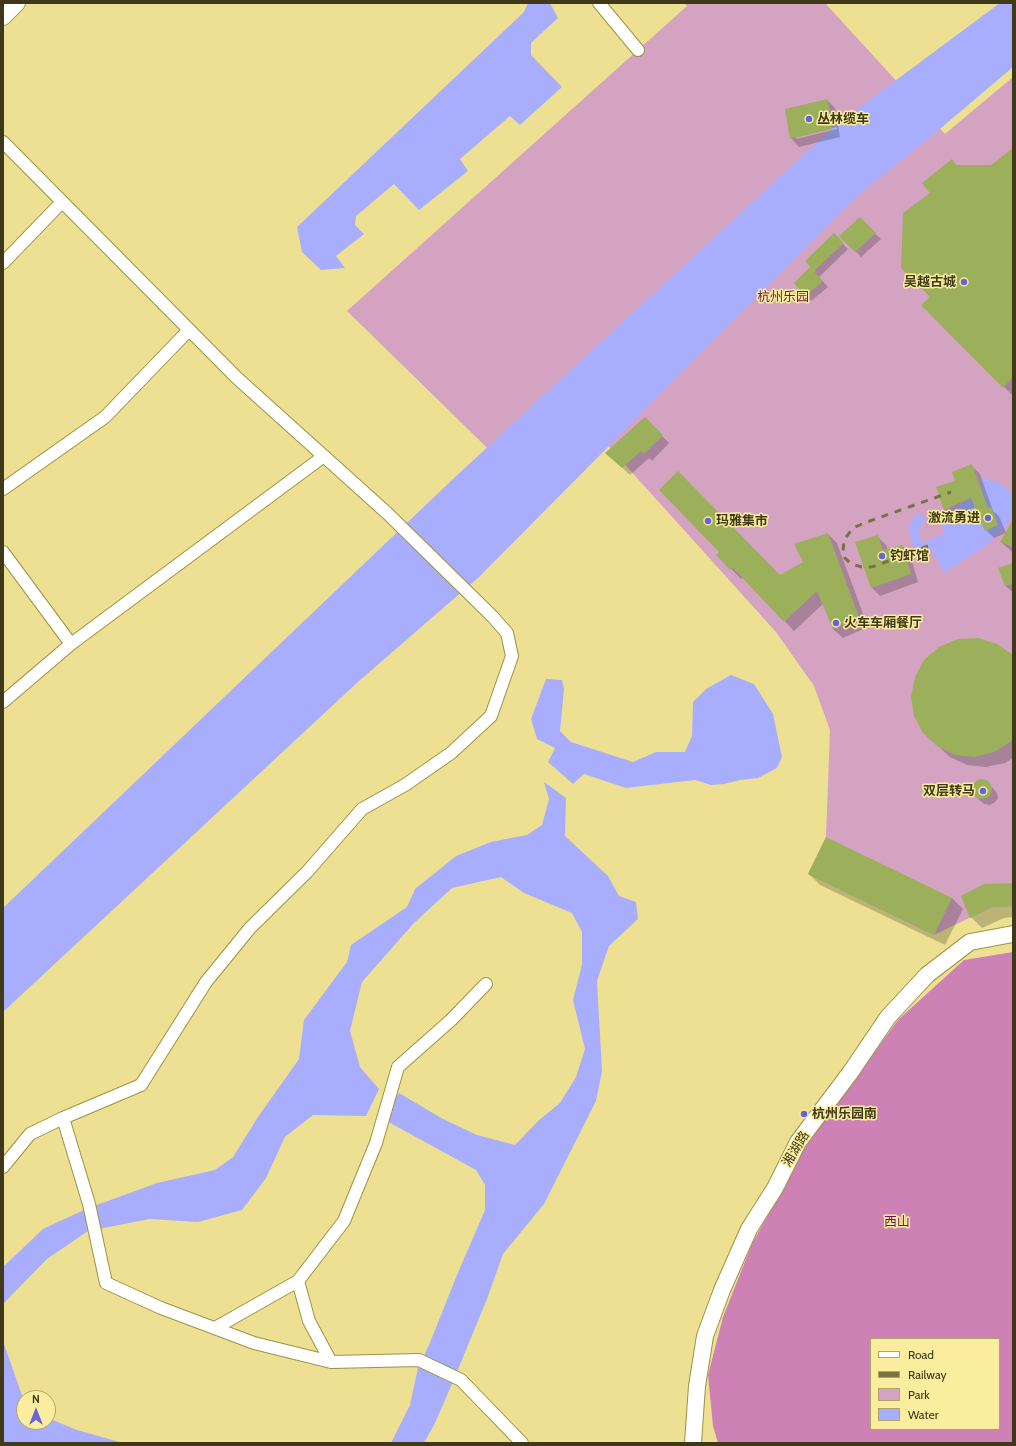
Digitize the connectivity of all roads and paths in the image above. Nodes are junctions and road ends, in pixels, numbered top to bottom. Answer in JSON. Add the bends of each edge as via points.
{"nodes":[{"id":1,"x":16,"y":3,"type":"edge"},
{"id":2,"x":599,"y":3,"type":"edge"},
{"id":3,"x":3,"y":17,"type":"edge"},
{"id":4,"x":638,"y":50,"type":"dead end"},
{"id":5,"x":3,"y":142,"type":"edge"},
{"id":6,"x":62,"y":202,"type":"junction"},
{"id":7,"x":3,"y":262,"type":"edge"},
{"id":8,"x":189,"y":330,"type":"junction"},
{"id":9,"x":324,"y":456,"type":"junction"},
{"id":10,"x":3,"y":489,"type":"edge"},
{"id":11,"x":3,"y":552,"type":"edge"},
{"id":12,"x":71,"y":644,"type":"junction"},
{"id":13,"x":3,"y":702,"type":"edge"},
{"id":14,"x":1013,"y":934,"type":"edge"},
{"id":15,"x":486,"y":984,"type":"dead end"},
{"id":16,"x":63,"y":1118,"type":"junction"},
{"id":17,"x":3,"y":1167,"type":"edge"},
{"id":18,"x":298,"y":1282,"type":"junction"},
{"id":19,"x":215,"y":1328,"type":"junction"},
{"id":20,"x":331,"y":1362,"type":"junction"},
{"id":21,"x":522,"y":1443,"type":"edge"},
{"id":22,"x":693,"y":1443,"type":"edge"}],
"edges":[{"from":1,"to":3,"type":"main road"},
{"from":2,"to":4,"type":"street"},
{"from":5,"to":6,"type":"street"},
{"from":6,"to":7,"type":"street"},
{"from":6,"to":8,"type":"street"},
{"from":8,"to":9,"type":"street","via":[[237,378]]},
{"from":8,"to":10,"type":"street","via":[[105,417]]},
{"from":9,"to":12,"type":"street"},
{"from":9,"to":16,"type":"street","via":[[393,518],[507,632],[512,656],[491,716],[451,753],[405,785],[362,809],[307,872],[250,928],[206,982],[141,1086]]},
{"from":11,"to":12,"type":"street"},
{"from":12,"to":13,"type":"street"},
{"from":14,"to":22,"type":"main road","name":"湘湖路","via":[[970,942],[927,975],[888,1017],[798,1142],[775,1188],[749,1229],[705,1336],[697,1386]]},
{"from":15,"to":18,"type":"street","via":[[452,1020],[398,1067],[376,1143],[344,1221]]},
{"from":16,"to":17,"type":"street","via":[[30,1134]]},
{"from":16,"to":19,"type":"street","via":[[89,1204],[106,1283],[161,1308]]},
{"from":18,"to":19,"type":"street"},
{"from":18,"to":20,"type":"street","via":[[309,1321]]},
{"from":19,"to":20,"type":"street","via":[[254,1343]]},
{"from":20,"to":21,"type":"street","via":[[419,1360],[461,1380]]}]}
